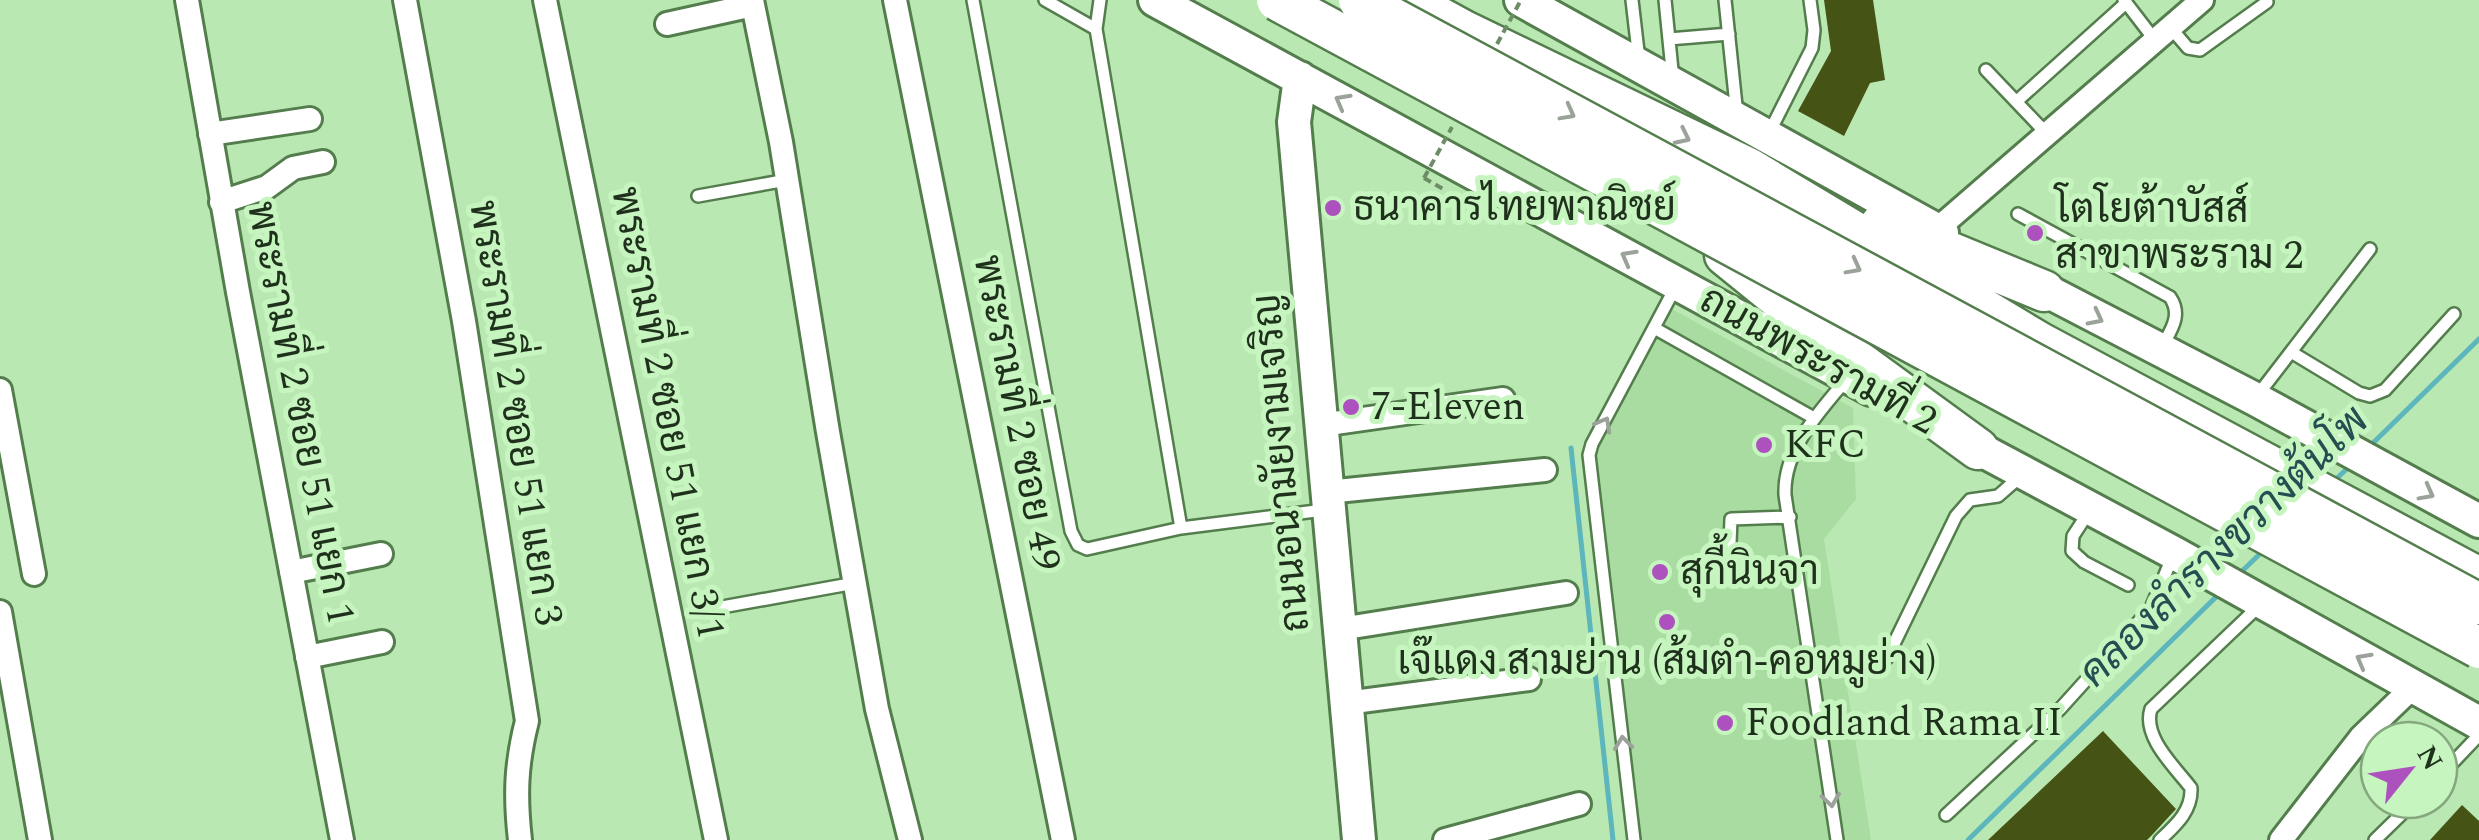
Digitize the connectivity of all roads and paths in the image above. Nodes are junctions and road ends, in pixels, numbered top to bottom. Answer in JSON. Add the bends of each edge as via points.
{"nodes":[{"id":1,"x":187,"y":0,"type":"edge"},
{"id":2,"x":405,"y":0,"type":"edge"},
{"id":3,"x":545,"y":0,"type":"edge"},
{"id":4,"x":896,"y":0,"type":"edge"},
{"id":5,"x":973,"y":0,"type":"edge"},
{"id":6,"x":1046,"y":0,"type":"edge"},
{"id":7,"x":1100,"y":0,"type":"edge"},
{"id":8,"x":1155,"y":0,"type":"edge"},
{"id":9,"x":1263,"y":0,"type":"edge"},
{"id":10,"x":1277,"y":0,"type":"edge"},
{"id":11,"x":1358,"y":0,"type":"edge"},
{"id":12,"x":1407,"y":0,"type":"edge"},
{"id":13,"x":1521,"y":0,"type":"edge"},
{"id":14,"x":1632,"y":0,"type":"edge"},
{"id":15,"x":1665,"y":0,"type":"edge"},
{"id":16,"x":1725,"y":0,"type":"edge"},
{"id":17,"x":1810,"y":0,"type":"edge"},
{"id":18,"x":2202,"y":0,"type":"edge"},
{"id":19,"x":752,"y":2,"type":"edge"},
{"id":20,"x":2125,"y":2,"type":"edge"},
{"id":21,"x":2267,"y":2,"type":"edge"},
{"id":22,"x":667,"y":24,"type":"dead end"},
{"id":23,"x":1096,"y":30,"type":"junction"},
{"id":24,"x":2162,"y":33,"type":"junction"},
{"id":25,"x":1729,"y":34,"type":"junction"},
{"id":26,"x":1669,"y":39,"type":"junction"},
{"id":27,"x":1640,"y":65,"type":"junction"},
{"id":28,"x":1986,"y":70,"type":"dead end"},
{"id":29,"x":1300,"y":78,"type":"junction"},
{"id":30,"x":1674,"y":82,"type":"junction"},
{"id":31,"x":2016,"y":101,"type":"junction"},
{"id":32,"x":310,"y":120,"type":"dead end"},
{"id":33,"x":1738,"y":120,"type":"junction"},
{"id":34,"x":210,"y":134,"type":"junction"},
{"id":35,"x":2046,"y":134,"type":"junction"},
{"id":36,"x":1758,"y":152,"type":"junction"},
{"id":37,"x":323,"y":162,"type":"dead end"},
{"id":38,"x":1424,"y":178,"type":"dead end"},
{"id":39,"x":788,"y":180,"type":"junction"},
{"id":40,"x":1445,"y":190,"type":"dead end"},
{"id":41,"x":698,"y":196,"type":"dead end"},
{"id":42,"x":222,"y":202,"type":"junction"},
{"id":43,"x":2018,"y":214,"type":"dead end"},
{"id":44,"x":1936,"y":230,"type":"junction"},
{"id":45,"x":2370,"y":249,"type":"dead end"},
{"id":46,"x":1725,"y":255,"type":"junction"},
{"id":47,"x":1678,"y":284,"type":"junction"},
{"id":48,"x":2044,"y":290,"type":"junction"},
{"id":49,"x":2454,"y":314,"type":"dead end"},
{"id":50,"x":1656,"y":329,"type":"junction"},
{"id":51,"x":2160,"y":350,"type":"junction"},
{"id":52,"x":2291,"y":352,"type":"junction"},
{"id":53,"x":1849,"y":376,"type":"junction"},
{"id":54,"x":0,"y":390,"type":"edge"},
{"id":55,"x":2255,"y":398,"type":"junction"},
{"id":56,"x":1503,"y":399,"type":"dead end"},
{"id":57,"x":1814,"y":418,"type":"junction"},
{"id":58,"x":1321,"y":425,"type":"junction"},
{"id":59,"x":1978,"y":449,"type":"junction"},
{"id":60,"x":1545,"y":470,"type":"dead end"},
{"id":61,"x":2022,"y":475,"type":"junction"},
{"id":62,"x":1328,"y":501,"type":"junction"},
{"id":63,"x":2091,"y":509,"type":"junction"},
{"id":64,"x":1790,"y":516,"type":"junction"},
{"id":65,"x":2479,"y":521,"type":"edge"},
{"id":66,"x":1181,"y":528,"type":"junction"},
{"id":67,"x":1730,"y":543,"type":"dead end"},
{"id":68,"x":2174,"y":553,"type":"junction"},
{"id":69,"x":381,"y":554,"type":"dead end"},
{"id":70,"x":291,"y":572,"type":"junction"},
{"id":71,"x":34,"y":574,"type":"dead end"},
{"id":72,"x":2479,"y":578,"type":"edge"},
{"id":73,"x":855,"y":583,"type":"junction"},
{"id":74,"x":2128,"y":584,"type":"dead end"},
{"id":75,"x":1566,"y":593,"type":"dead end"},
{"id":76,"x":2248,"y":597,"type":"junction"},
{"id":77,"x":2479,"y":604,"type":"edge"},
{"id":78,"x":711,"y":609,"type":"dead end"},
{"id":79,"x":0,"y":612,"type":"edge"},
{"id":80,"x":1340,"y":629,"type":"junction"},
{"id":81,"x":382,"y":642,"type":"dead end"},
{"id":82,"x":2479,"y":647,"type":"edge"},
{"id":83,"x":307,"y":657,"type":"junction"},
{"id":84,"x":1888,"y":658,"type":"dead end"},
{"id":85,"x":1529,"y":678,"type":"dead end"},
{"id":86,"x":2412,"y":687,"type":"junction"},
{"id":87,"x":1346,"y":703,"type":"junction"},
{"id":88,"x":2479,"y":723,"type":"edge"},
{"id":89,"x":2479,"y":735,"type":"edge"},
{"id":90,"x":2459,"y":756,"type":"edge"},
{"id":91,"x":1580,"y":804,"type":"dead end"},
{"id":92,"x":1946,"y":816,"type":"dead end"},
{"id":93,"x":2396,"y":820,"type":"edge"},
{"id":94,"x":40,"y":840,"type":"edge"},
{"id":95,"x":342,"y":840,"type":"edge"},
{"id":96,"x":520,"y":840,"type":"edge"},
{"id":97,"x":716,"y":840,"type":"edge"},
{"id":98,"x":910,"y":840,"type":"edge"},
{"id":99,"x":1064,"y":840,"type":"edge"},
{"id":100,"x":1360,"y":840,"type":"edge"},
{"id":101,"x":1445,"y":840,"type":"edge"},
{"id":102,"x":1634,"y":840,"type":"edge"},
{"id":103,"x":1837,"y":840,"type":"edge"},
{"id":104,"x":2160,"y":840,"type":"edge"},
{"id":105,"x":2281,"y":840,"type":"edge"},
{"id":106,"x":2375,"y":840,"type":"edge"}],
"edges":[{"from":1,"to":34,"type":"street","name":"พระรามที่ 2 ซอย 51 แยก 1"},
{"from":2,"to":96,"type":"street","name":"พระรามที่ 2 ซอย 51 แยก 3","via":[[527,721],[514,793]]},
{"from":3,"to":97,"type":"street","name":"พระรามที่ 2 ซอย 51 แยก 3/1"},
{"from":4,"to":99,"type":"street","name":"พระรามที่ 2 ซอย 49"},
{"from":5,"to":66,"type":"lane","via":[[1071,531],[1087,549]]},
{"from":6,"to":23,"type":"lane"},
{"from":7,"to":23,"type":"lane"},
{"from":8,"to":29,"type":"main road","name":"ถนนพระรามที่ 2"},
{"from":9,"to":46,"type":"highway","name":"ถนนพระรามที่ 2","via":[[1580,168]]},
{"from":10,"to":82,"type":"highway","bridge":true},
{"from":11,"to":77,"type":"highway","one_way":true,"bridge":true},
{"from":12,"to":36,"type":"highway","one_way":true,"via":[[1464,31]]},
{"from":13,"to":27,"type":"main road"},
{"from":14,"to":27,"type":"lane"},
{"from":15,"to":26,"type":"lane"},
{"from":16,"to":25,"type":"lane"},
{"from":17,"to":36,"type":"lane","via":[[1812,48]]},
{"from":18,"to":24,"type":"street"},
{"from":19,"to":22,"type":"street"},
{"from":19,"to":39,"type":"street"},
{"from":20,"to":24,"type":"lane"},
{"from":20,"to":31,"type":"lane"},
{"from":21,"to":24,"type":"lane","via":[[2200,50]]},
{"from":23,"to":66,"type":"lane"},
{"from":24,"to":35,"type":"street"},
{"from":25,"to":26,"type":"lane"},
{"from":25,"to":33,"type":"lane"},
{"from":26,"to":30,"type":"lane"},
{"from":27,"to":30,"type":"main road"},
{"from":28,"to":31,"type":"lane"},
{"from":47,"to":29,"type":"main road","name":"ถนนพระรามที่ 2","one_way":true},
{"from":29,"to":58,"type":"main road","name":"ถนนอนามัยงามเจริญ","via":[[1294,122]]},
{"from":30,"to":33,"type":"main road"},
{"from":31,"to":35,"type":"lane"},
{"from":32,"to":34,"type":"street"},
{"from":33,"to":36,"type":"main road"},
{"from":34,"to":42,"type":"street","name":"พระรามที่ 2 ซอย 51 แยก 1"},
{"from":35,"to":44,"type":"street"},
{"from":36,"to":44,"type":"main road"},
{"from":36,"to":48,"type":"highway"},
{"from":36,"to":72,"type":"highway","via":[[2040,343]]},
{"from":37,"to":42,"type":"street","via":[[293,168],[267,188]]},
{"from":38,"to":40,"type":"path"},
{"from":39,"to":41,"type":"lane"},
{"from":39,"to":73,"type":"street"},
{"from":42,"to":70,"type":"street","name":"พระรามที่ 2 ซอย 51 แยก 1"},
{"from":43,"to":51,"type":"lane","via":[[2170,298],[2176,319]]},
{"from":44,"to":48,"type":"main road"},
{"from":45,"to":52,"type":"lane"},
{"from":46,"to":59,"type":"highway"},
{"from":46,"to":82,"type":"highway","name":"ถนนพระรามที่ 2","bridge":true,"via":[[1817,294]]},
{"from":47,"to":50,"type":"lane"},
{"from":47,"to":53,"type":"main road","name":"ถนนพระรามที่ 2"},
{"from":48,"to":51,"type":"main road","one_way":true},
{"from":49,"to":52,"type":"lane","via":[[2384,390],[2370,396]]},
{"from":50,"to":57,"type":"lane"},
{"from":102,"to":50,"type":"lane","one_way":true,"via":[[1589,456]]},
{"from":51,"to":55,"type":"main road"},
{"from":52,"to":55,"type":"lane"},
{"from":53,"to":57,"type":"lane"},
{"from":53,"to":59,"type":"main road","name":"ถนนพระรามที่ 2"},
{"from":54,"to":71,"type":"street"},
{"from":55,"to":65,"type":"main road","one_way":true},
{"from":56,"to":58,"type":"street"},
{"from":57,"to":64,"type":"lane","via":[[1784,473]]},
{"from":58,"to":62,"type":"main road","name":"ถนนอนามัยงามเจริญ"},
{"from":59,"to":61,"type":"main road","name":"ถนนพระรามที่ 2"},
{"from":60,"to":62,"type":"street"},
{"from":61,"to":63,"type":"main road","name":"ถนนพระรามที่ 2"},
{"from":61,"to":84,"type":"lane","via":[[1998,496],[1970,500],[1956,516]]},
{"from":62,"to":66,"type":"lane"},
{"from":62,"to":80,"type":"main road","name":"ถนนอนามัยงามเจริญ"},
{"from":63,"to":68,"type":"main road","name":"ถนนพระรามที่ 2"},
{"from":63,"to":74,"type":"lane","via":[[2073,536],[2072,551]]},
{"from":64,"to":67,"type":"lane","via":[[1730,518]]},
{"from":64,"to":103,"type":"lane","one_way":true},
{"from":68,"to":76,"type":"main road","name":"ถนนพระรามที่ 2"},
{"from":68,"to":92,"type":"lane","via":[[2151,608],[2060,709]]},
{"from":69,"to":70,"type":"street"},
{"from":70,"to":83,"type":"street","name":"พระรามที่ 2 ซอย 51 แยก 1"},
{"from":73,"to":78,"type":"lane"},
{"from":73,"to":98,"type":"street"},
{"from":75,"to":80,"type":"street"},
{"from":86,"to":76,"type":"main road","name":"ถนนพระรามที่ 2","one_way":true},
{"from":76,"to":104,"type":"lane","via":[[2151,710],[2152,734],[2192,798]]},
{"from":79,"to":94,"type":"street"},
{"from":80,"to":87,"type":"main road","name":"ถนนอนามัยงามเจริญ"},
{"from":81,"to":83,"type":"street"},
{"from":83,"to":95,"type":"street","name":"พระรามที่ 2 ซอย 51 แยก 1"},
{"from":85,"to":87,"type":"street"},
{"from":86,"to":88,"type":"main road","name":"ถนนพระรามที่ 2"},
{"from":86,"to":105,"type":"street","via":[[2361,737]]},
{"from":87,"to":100,"type":"main road","name":"ถนนอนามัยงามเจริญ"},
{"from":89,"to":90,"type":"lane"},
{"from":91,"to":101,"type":"street"},
{"from":93,"to":106,"type":"lane"}]}
